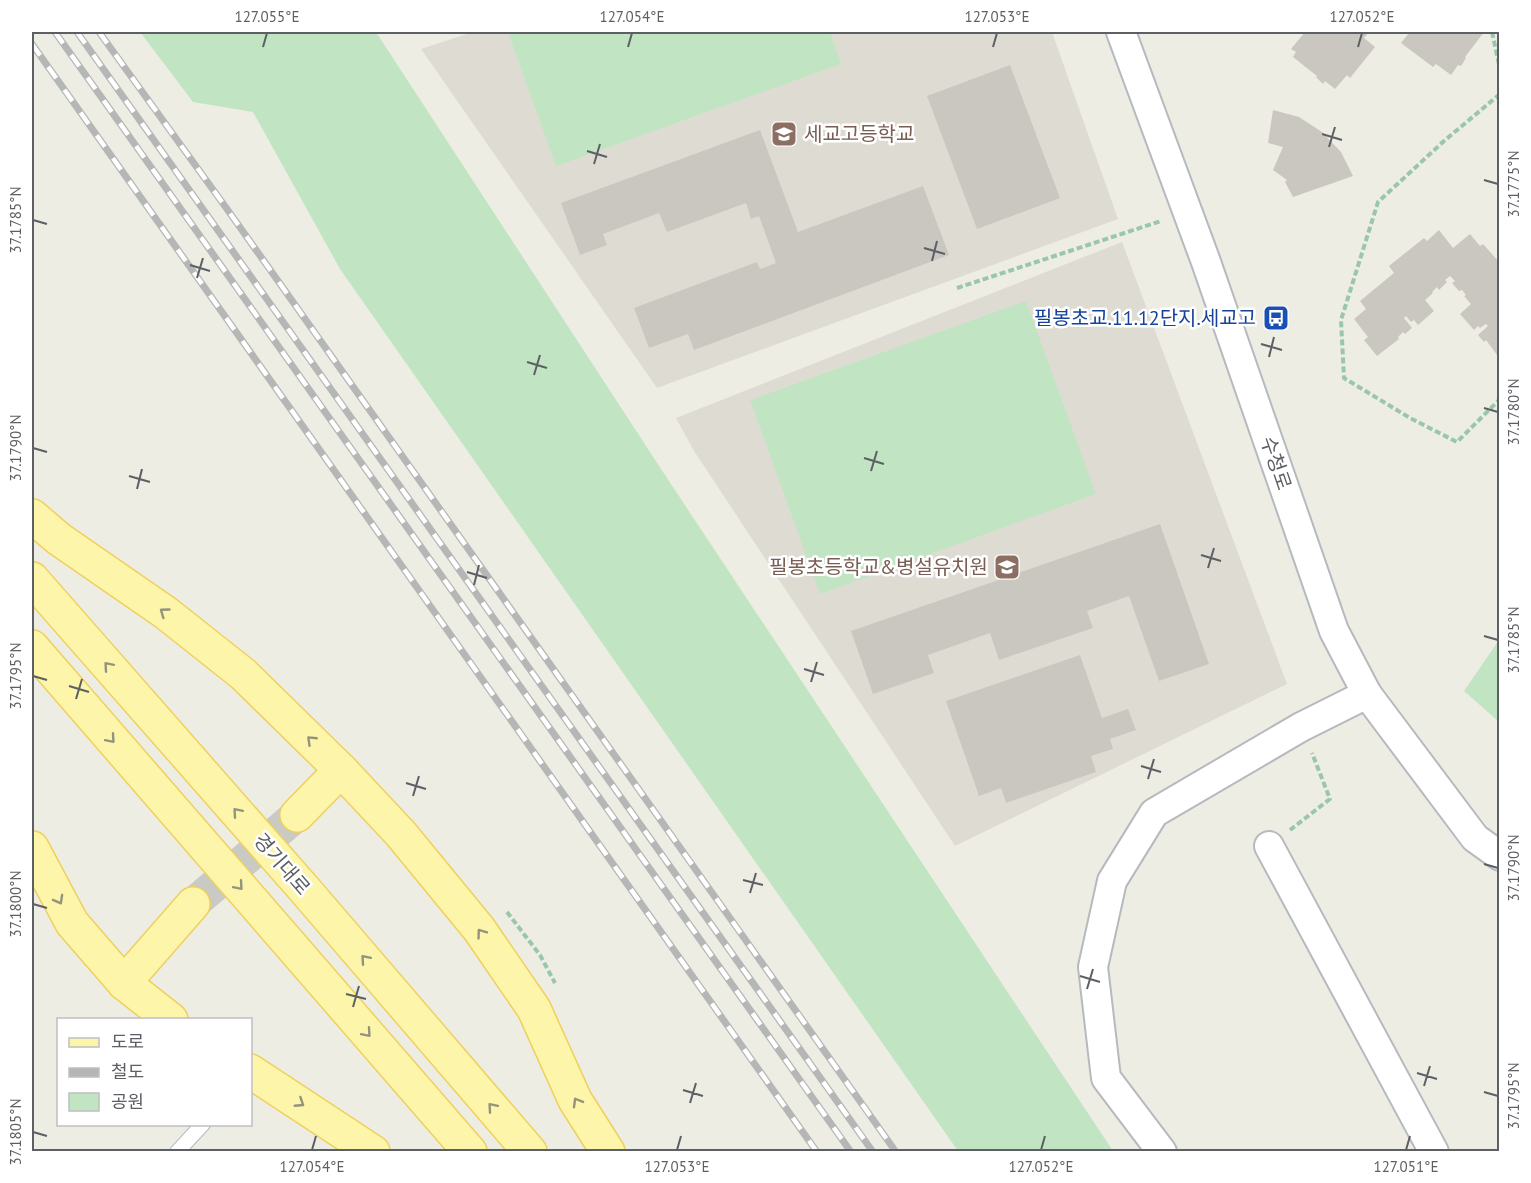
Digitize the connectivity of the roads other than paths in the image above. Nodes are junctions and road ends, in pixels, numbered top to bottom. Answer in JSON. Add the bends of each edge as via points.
{"nodes":[{"id":1,"x":1121,"y":32,"type":"edge"},
{"id":2,"x":32,"y":516,"type":"edge"},
{"id":3,"x":32,"y":579,"type":"edge"},
{"id":4,"x":32,"y":647,"type":"edge"},
{"id":5,"x":1367,"y":694,"type":"junction"},
{"id":6,"x":341,"y":770,"type":"junction"},
{"id":7,"x":297,"y":815,"type":"tunnel mouth"},
{"id":8,"x":1269,"y":846,"type":"road end"},
{"id":9,"x":32,"y":848,"type":"edge"},
{"id":10,"x":1500,"y":856,"type":"edge"},
{"id":11,"x":193,"y":904,"type":"tunnel mouth"},
{"id":12,"x":124,"y":983,"type":"junction"},
{"id":13,"x":168,"y":1018,"type":"edge"},
{"id":14,"x":252,"y":1072,"type":"edge"},
{"id":15,"x":202,"y":1126,"type":"edge"},
{"id":16,"x":177,"y":1152,"type":"edge"},
{"id":17,"x":373,"y":1152,"type":"edge"},
{"id":18,"x":470,"y":1152,"type":"edge"},
{"id":19,"x":530,"y":1152,"type":"edge"},
{"id":20,"x":609,"y":1152,"type":"edge"},
{"id":21,"x":1162,"y":1152,"type":"edge"},
{"id":22,"x":1434,"y":1152,"type":"edge"}],
"edges":[{"from":1,"to":5,"type":"street","name":"수청로","via":[[1334,631]]},
{"from":6,"to":2,"type":"main road","one_way":true,"via":[[243,674]]},
{"from":19,"to":3,"type":"main road","name":"경기대로","one_way":true},
{"from":4,"to":18,"type":"main road","one_way":true},
{"from":5,"to":10,"type":"street","name":"수청로","via":[[1474,838]]},
{"from":5,"to":21,"type":"street","via":[[1301,727],[1154,813],[1112,880],[1093,967],[1106,1078]]},
{"from":6,"to":7,"type":"main road"},
{"from":20,"to":6,"type":"main road","one_way":true,"via":[[575,1100],[534,1009],[479,929],[401,834]]},
{"from":8,"to":22,"type":"street"},
{"from":9,"to":12,"type":"main road","one_way":true,"via":[[72,923]]},
{"from":11,"to":12,"type":"main road"},
{"from":12,"to":13,"type":"main road"},
{"from":14,"to":17,"type":"main road","one_way":true},
{"from":15,"to":16,"type":"lane"}]}
